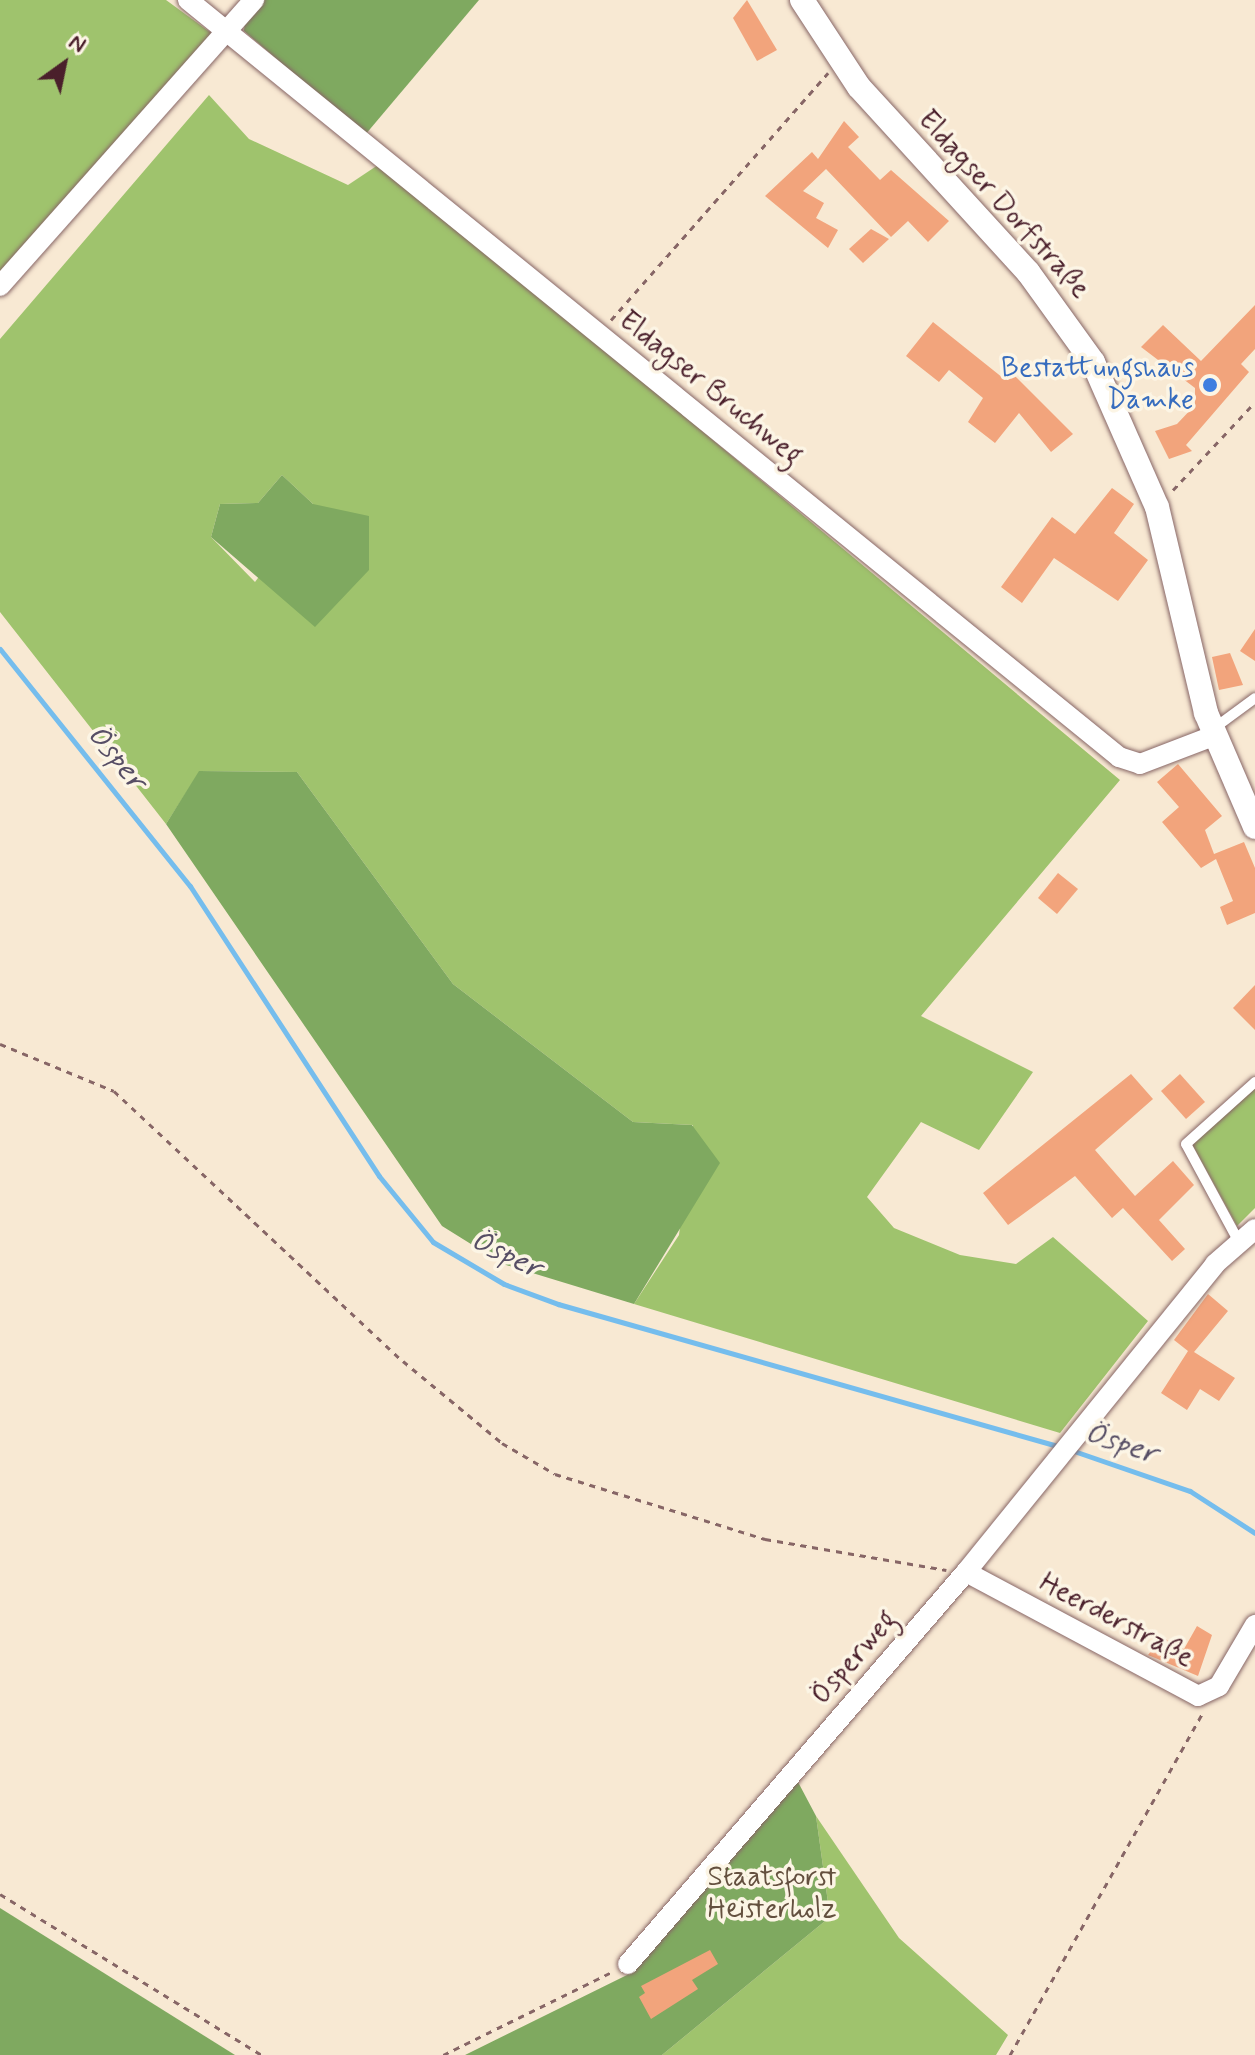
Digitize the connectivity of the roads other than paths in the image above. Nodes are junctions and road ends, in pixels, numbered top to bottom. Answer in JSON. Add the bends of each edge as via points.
{"nodes":[{"id":1,"x":188,"y":0,"type":"edge"},
{"id":2,"x":254,"y":0,"type":"edge"},
{"id":3,"x":802,"y":0,"type":"edge"},
{"id":4,"x":228,"y":29,"type":"junction"},
{"id":5,"x":0,"y":286,"type":"edge"},
{"id":6,"x":1255,"y":698,"type":"edge"},
{"id":7,"x":1212,"y":733,"type":"junction"},
{"id":8,"x":1255,"y":827,"type":"edge"},
{"id":9,"x":1255,"y":1082,"type":"edge"},
{"id":10,"x":1247,"y":1235,"type":"edge"},
{"id":11,"x":966,"y":1572,"type":"junction"},
{"id":12,"x":1255,"y":1625,"type":"edge"},
{"id":13,"x":628,"y":1964,"type":"road end"}],
"edges":[{"from":1,"to":4,"type":"street","name":"Eldagser Bruchweg"},
{"from":2,"to":4,"type":"street"},
{"from":3,"to":7,"type":"street","name":"Eldagser Dorfstraße","via":[[839,61],[1062,315],[1116,408],[1157,507]]},
{"from":4,"to":5,"type":"street"},
{"from":4,"to":7,"type":"street","name":"Eldagser Bruchweg","via":[[1119,757],[1140,764]]},
{"from":6,"to":7,"type":"lane"},
{"from":7,"to":8,"type":"street","name":"Eldagser Dorfstraße"},
{"from":9,"to":10,"type":"lane","via":[[1186,1144]]},
{"from":10,"to":11,"type":"street","name":"Ösperweg","via":[[1073,1433]]},
{"from":11,"to":12,"type":"street","name":"Heerderstraße","via":[[1198,1696],[1210,1696]]},
{"from":11,"to":13,"type":"street","name":"Ösperweg"}]}
